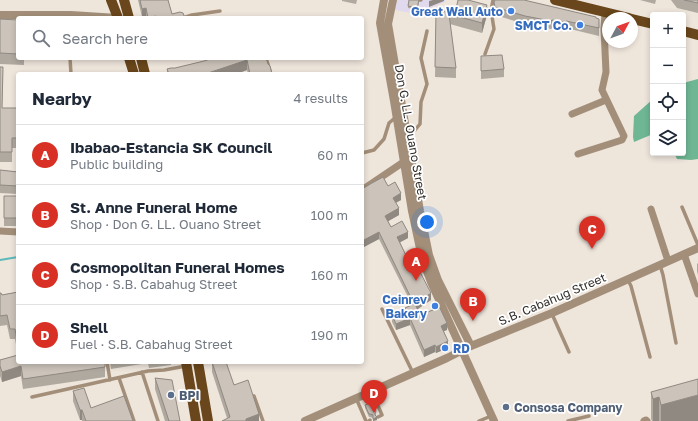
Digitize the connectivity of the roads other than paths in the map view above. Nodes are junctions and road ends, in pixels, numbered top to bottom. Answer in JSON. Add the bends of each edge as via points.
{"nodes":[{"id":1,"x":111,"y":0,"type":"edge"},
{"id":2,"x":124,"y":0,"type":"edge"},
{"id":3,"x":384,"y":0,"type":"edge"},
{"id":4,"x":393,"y":0,"type":"edge"},
{"id":5,"x":493,"y":0,"type":"edge"},
{"id":6,"x":555,"y":0,"type":"edge"},
{"id":7,"x":572,"y":2,"type":"edge"},
{"id":8,"x":478,"y":7,"type":"edge"},
{"id":9,"x":491,"y":10,"type":"junction"},
{"id":10,"x":220,"y":11,"type":"dead end"},
{"id":11,"x":605,"y":12,"type":"edge"},
{"id":12,"x":0,"y":15,"type":"edge"},
{"id":13,"x":56,"y":16,"type":"edge"},
{"id":14,"x":87,"y":16,"type":"edge"},
{"id":15,"x":117,"y":16,"type":"edge"},
{"id":16,"x":128,"y":16,"type":"edge"},
{"id":17,"x":189,"y":16,"type":"edge"},
{"id":18,"x":638,"y":20,"type":"edge"},
{"id":19,"x":650,"y":23,"type":"edge"},
{"id":20,"x":427,"y":31,"type":"dead end"},
{"id":21,"x":686,"y":32,"type":"edge"},
{"id":22,"x":698,"y":35,"type":"edge"},
{"id":23,"x":605,"y":48,"type":"edge"},
{"id":24,"x":485,"y":54,"type":"edge"},
{"id":25,"x":70,"y":60,"type":"edge"},
{"id":26,"x":130,"y":60,"type":"edge"},
{"id":27,"x":142,"y":60,"type":"edge"},
{"id":28,"x":267,"y":60,"type":"edge"},
{"id":29,"x":71,"y":72,"type":"edge"},
{"id":30,"x":133,"y":72,"type":"edge"},
{"id":31,"x":144,"y":72,"type":"edge"},
{"id":32,"x":270,"y":72,"type":"edge"},
{"id":33,"x":606,"y":100,"type":"junction"},
{"id":34,"x":398,"y":101,"type":"junction"},
{"id":35,"x":572,"y":114,"type":"dead end"},
{"id":36,"x":396,"y":116,"type":"junction"},
{"id":37,"x":406,"y":134,"type":"junction"},
{"id":38,"x":364,"y":152,"type":"edge"},
{"id":39,"x":578,"y":154,"type":"dead end"},
{"id":40,"x":404,"y":161,"type":"junction"},
{"id":41,"x":364,"y":189,"type":"edge"},
{"id":42,"x":413,"y":193,"type":"junction"},
{"id":43,"x":682,"y":207,"type":"dead end"},
{"id":44,"x":651,"y":209,"type":"dead end"},
{"id":45,"x":0,"y":231,"type":"edge"},
{"id":46,"x":16,"y":232,"type":"edge"},
{"id":47,"x":698,"y":245,"type":"edge"},
{"id":48,"x":698,"y":248,"type":"edge"},
{"id":49,"x":684,"y":254,"type":"junction"},
{"id":50,"x":668,"y":261,"type":"junction"},
{"id":51,"x":660,"y":265,"type":"junction"},
{"id":52,"x":627,"y":279,"type":"junction"},
{"id":53,"x":434,"y":281,"type":"junction"},
{"id":54,"x":698,"y":294,"type":"edge"},
{"id":55,"x":382,"y":309,"type":"dead end"},
{"id":56,"x":552,"y":313,"type":"junction"},
{"id":57,"x":676,"y":343,"type":"dead end"},
{"id":58,"x":471,"y":346,"type":"junction"},
{"id":59,"x":462,"y":350,"type":"junction"},
{"id":60,"x":569,"y":352,"type":"dead end"},
{"id":61,"x":650,"y":357,"type":"dead end"},
{"id":62,"x":108,"y":364,"type":"edge"},
{"id":63,"x":186,"y":364,"type":"edge"},
{"id":64,"x":198,"y":364,"type":"edge"},
{"id":65,"x":142,"y":372,"type":"junction"},
{"id":66,"x":413,"y":373,"type":"junction"},
{"id":67,"x":119,"y":378,"type":"junction"},
{"id":68,"x":110,"y":380,"type":"junction"},
{"id":69,"x":372,"y":391,"type":"junction"},
{"id":70,"x":254,"y":396,"type":"edge"},
{"id":71,"x":32,"y":397,"type":"dead end"},
{"id":72,"x":356,"y":398,"type":"junction"},
{"id":73,"x":589,"y":416,"type":"dead end"},
{"id":74,"x":378,"y":417,"type":"edge"},
{"id":75,"x":493,"y":418,"type":"edge"},
{"id":76,"x":134,"y":421,"type":"edge"},
{"id":77,"x":158,"y":421,"type":"edge"},
{"id":78,"x":196,"y":421,"type":"edge"},
{"id":79,"x":208,"y":421,"type":"edge"},
{"id":80,"x":264,"y":421,"type":"edge"},
{"id":81,"x":305,"y":421,"type":"edge"},
{"id":82,"x":368,"y":421,"type":"edge"},
{"id":83,"x":479,"y":421,"type":"edge"},
{"id":84,"x":568,"y":421,"type":"edge"},
{"id":85,"x":644,"y":421,"type":"edge"},
{"id":86,"x":647,"y":421,"type":"edge"}],
"edges":[{"from":1,"to":15,"type":"main road"},
{"from":2,"to":16,"type":"main road"},
{"from":3,"to":34,"type":"street","name":"Don G. LL. Ouano Street","via":[[380,23]]},
{"from":4,"to":34,"type":"street","name":"Don G. LL. Ouano Street","via":[[388,24]]},
{"from":5,"to":9,"type":"lane"},
{"from":6,"to":7,"type":"main road"},
{"from":7,"to":11,"type":"main road"},
{"from":8,"to":9,"type":"lane"},
{"from":9,"to":24,"type":"lane","via":[[494,29]]},
{"from":10,"to":17,"type":"lane"},
{"from":12,"to":13,"type":"street"},
{"from":13,"to":14,"type":"street"},
{"from":18,"to":19,"type":"main road"},
{"from":20,"to":37,"type":"lane","via":[[421,58],[427,84],[421,102],[420,124]]},
{"from":21,"to":22,"type":"main road"},
{"from":23,"to":33,"type":"street","via":[[606,72],[602,90]]},
{"from":25,"to":29,"type":"lane"},
{"from":26,"to":30,"type":"main road"},
{"from":27,"to":31,"type":"main road"},
{"from":28,"to":32,"type":"lane"},
{"from":33,"to":35,"type":"street"},
{"from":33,"to":39,"type":"street","via":[[624,138]]},
{"from":34,"to":36,"type":"street","name":"Don G. LL. Ouano Street"},
{"from":34,"to":37,"type":"street","name":"Don G. LL. Ouano Street"},
{"from":36,"to":38,"type":"lane","via":[[389,123],[384,139],[374,150]]},
{"from":36,"to":40,"type":"street","name":"Don G. LL. Ouano Street"},
{"from":37,"to":42,"type":"street","name":"Don G. LL. Ouano Street"},
{"from":40,"to":41,"type":"street"},
{"from":40,"to":42,"type":"street","name":"Don G. LL. Ouano Street"},
{"from":42,"to":53,"type":"street","name":"Don G. LL. Ouano Street"},
{"from":43,"to":47,"type":"lane"},
{"from":44,"to":50,"type":"street"},
{"from":45,"to":46,"type":"street"},
{"from":48,"to":49,"type":"street","name":"S.B. Cabahug Street"},
{"from":49,"to":50,"type":"street","name":"S.B. Cabahug Street"},
{"from":49,"to":54,"type":"street"},
{"from":50,"to":51,"type":"street","name":"S.B. Cabahug Street"},
{"from":51,"to":52,"type":"street","name":"S.B. Cabahug Street"},
{"from":51,"to":57,"type":"lane"},
{"from":52,"to":56,"type":"street","name":"S.B. Cabahug Street"},
{"from":52,"to":61,"type":"lane"},
{"from":53,"to":58,"type":"street","name":"Don G. LL. Ouano Street"},
{"from":53,"to":59,"type":"street","name":"Don G. LL. Ouano Street"},
{"from":55,"to":66,"type":"lane"},
{"from":56,"to":58,"type":"street","name":"S.B. Cabahug Street"},
{"from":56,"to":60,"type":"lane"},
{"from":58,"to":59,"type":"street","name":"S.B. Cabahug Street"},
{"from":59,"to":66,"type":"street","name":"S.B. Cabahug Street"},
{"from":59,"to":75,"type":"street","name":"Don G. LL. Ouano Street"},
{"from":62,"to":68,"type":"lane"},
{"from":63,"to":65,"type":"lane"},
{"from":63,"to":78,"type":"main road"},
{"from":64,"to":79,"type":"main road"},
{"from":65,"to":67,"type":"lane"},
{"from":65,"to":77,"type":"lane"},
{"from":66,"to":69,"type":"street","name":"S.B. Cabahug Street"},
{"from":67,"to":68,"type":"lane"},
{"from":67,"to":76,"type":"lane"},
{"from":68,"to":71,"type":"lane"},
{"from":69,"to":72,"type":"street","name":"S.B. Cabahug Street"},
{"from":69,"to":74,"type":"lane","via":[[382,415]]},
{"from":70,"to":80,"type":"lane"},
{"from":72,"to":81,"type":"street","name":"S.B. Cabahug Street"},
{"from":72,"to":82,"type":"lane"},
{"from":73,"to":84,"type":"lane"},
{"from":75,"to":83,"type":"lane"},
{"from":85,"to":86,"type":"street"}]}
